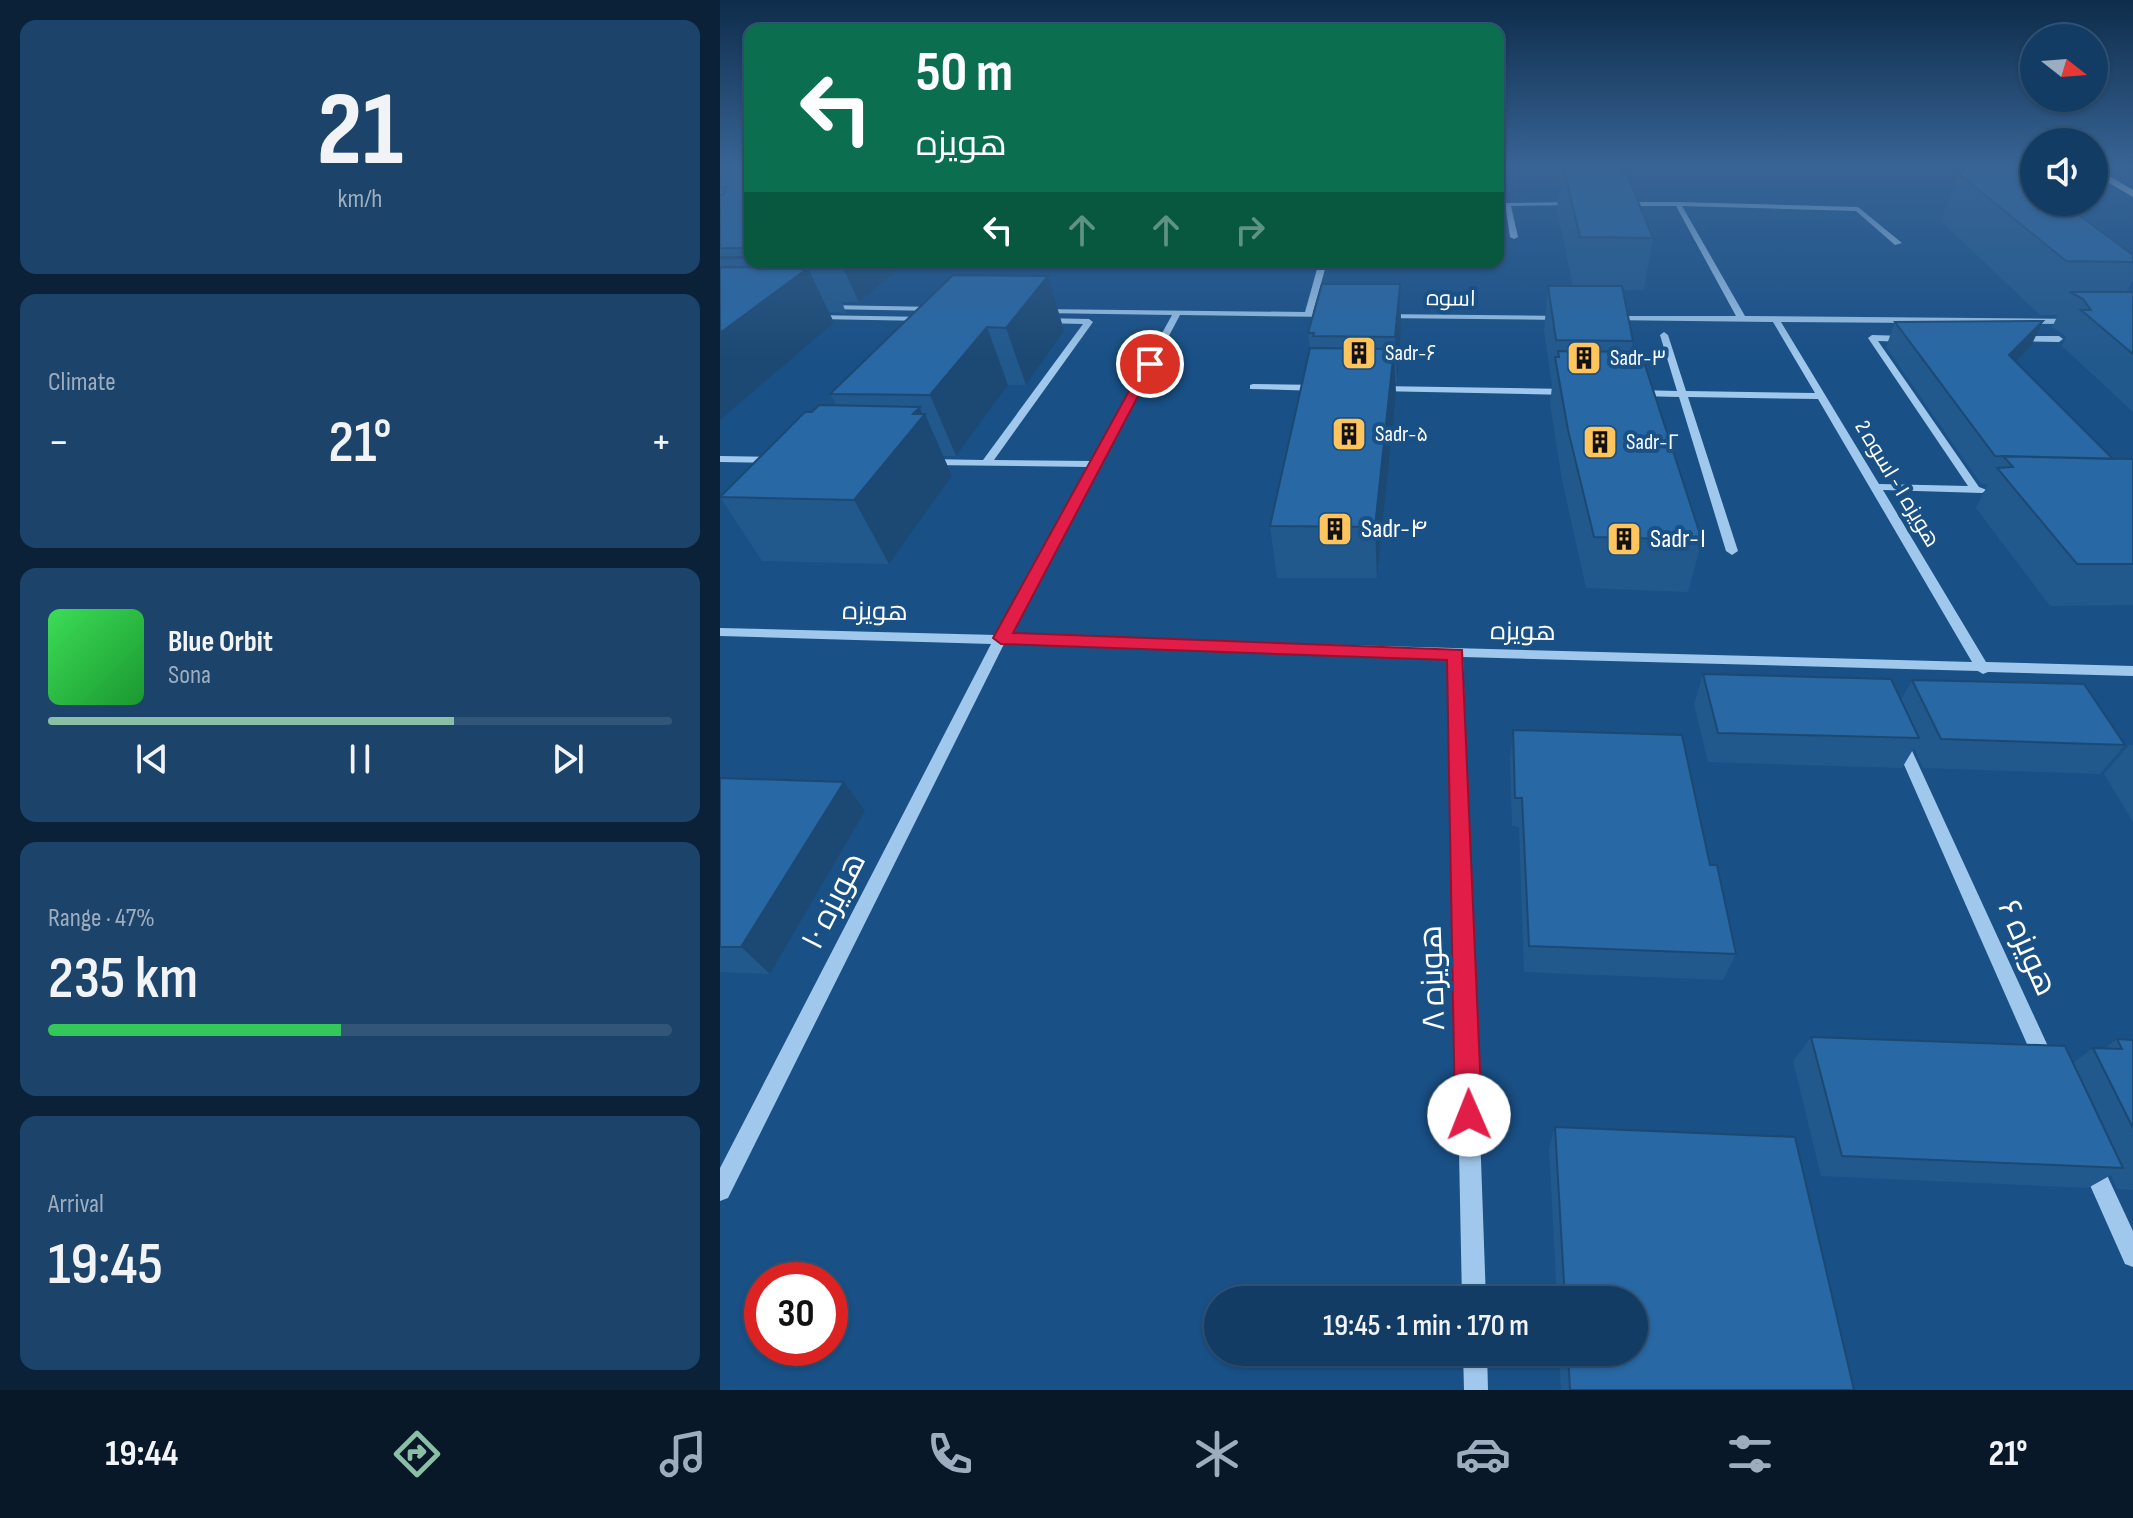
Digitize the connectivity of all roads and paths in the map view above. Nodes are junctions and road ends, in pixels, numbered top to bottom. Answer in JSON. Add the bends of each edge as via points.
{"nodes":[{"id":1,"x":1512,"y":230,"type":"edge"},
{"id":2,"x":1692,"y":230,"type":"edge"},
{"id":3,"x":1883,"y":230,"type":"edge"},
{"id":4,"x":1514,"y":237,"type":"dead end"},
{"id":5,"x":1898,"y":243,"type":"dead end"},
{"id":6,"x":1321,"y":268,"type":"edge"},
{"id":7,"x":814,"y":307,"type":"dead end"},
{"id":8,"x":940,"y":309,"type":"edge"},
{"id":9,"x":1035,"y":311,"type":"edge"},
{"id":10,"x":1177,"y":314,"type":"junction"},
{"id":11,"x":1308,"y":315,"type":"junction"},
{"id":12,"x":1339,"y":315,"type":"edge"},
{"id":13,"x":1370,"y":316,"type":"edge"},
{"id":14,"x":812,"y":317,"type":"dead end"},
{"id":15,"x":1571,"y":318,"type":"edge"},
{"id":16,"x":1602,"y":318,"type":"edge"},
{"id":17,"x":935,"y":319,"type":"edge"},
{"id":18,"x":1742,"y":319,"type":"junction"},
{"id":19,"x":1776,"y":320,"type":"junction"},
{"id":20,"x":1028,"y":321,"type":"edge"},
{"id":21,"x":2086,"y":322,"type":"edge"},
{"id":22,"x":1664,"y":335,"type":"dead end"},
{"id":23,"x":1919,"y":339,"type":"edge"},
{"id":24,"x":1997,"y":339,"type":"edge"},
{"id":25,"x":2059,"y":339,"type":"dead end"},
{"id":26,"x":1253,"y":387,"type":"dead end"},
{"id":27,"x":1332,"y":388,"type":"edge"},
{"id":28,"x":1364,"y":389,"type":"edge"},
{"id":29,"x":1587,"y":392,"type":"edge"},
{"id":30,"x":1619,"y":393,"type":"edge"},
{"id":31,"x":1682,"y":394,"type":"junction"},
{"id":32,"x":1821,"y":396,"type":"junction"},
{"id":33,"x":720,"y":459,"type":"edge"},
{"id":34,"x":783,"y":460,"type":"edge"},
{"id":35,"x":908,"y":462,"type":"edge"},
{"id":36,"x":986,"y":463,"type":"junction"},
{"id":37,"x":1096,"y":464,"type":"junction"},
{"id":38,"x":1875,"y":487,"type":"junction"},
{"id":39,"x":1976,"y":490,"type":"junction"},
{"id":40,"x":1992,"y":490,"type":"dead end"},
{"id":41,"x":1732,"y":551,"type":"dead end"},
{"id":42,"x":720,"y":632,"type":"edge"},
{"id":43,"x":1001,"y":638,"type":"junction"},
{"id":44,"x":1456,"y":654,"type":"junction"},
{"id":45,"x":1983,"y":669,"type":"junction"},
{"id":46,"x":2133,"y":671,"type":"edge"},
{"id":47,"x":1892,"y":722,"type":"edge"},
{"id":48,"x":2055,"y":1083,"type":"edge"},
{"id":49,"x":2081,"y":1141,"type":"edge"},
{"id":50,"x":720,"y":1190,"type":"edge"},
{"id":51,"x":2133,"y":1256,"type":"edge"},
{"id":52,"x":1474,"y":1286,"type":"edge"},
{"id":53,"x":1475,"y":1366,"type":"edge"},
{"id":54,"x":1476,"y":1390,"type":"edge"}],
"edges":[{"from":1,"to":4,"type":"street"},
{"from":2,"to":18,"type":"street"},
{"from":3,"to":5,"type":"street"},
{"from":6,"to":11,"type":"street"},
{"from":7,"to":8,"type":"street"},
{"from":9,"to":10,"type":"street"},
{"from":10,"to":11,"type":"street"},
{"from":10,"to":37,"type":"street","name":"هویزه ۱۰"},
{"from":11,"to":12,"type":"street"},
{"from":13,"to":15,"type":"street","name":"اسوه"},
{"from":14,"to":17,"type":"street"},
{"from":16,"to":18,"type":"street"},
{"from":18,"to":19,"type":"street"},
{"from":19,"to":21,"type":"street"},
{"from":19,"to":32,"type":"street","name":"هویزه ۱ - اسوه 2"},
{"from":20,"to":36,"type":"street","via":[[1089,322]]},
{"from":22,"to":31,"type":"street"},
{"from":23,"to":39,"type":"street","via":[[1872,338]]},
{"from":24,"to":25,"type":"street"},
{"from":26,"to":27,"type":"street"},
{"from":28,"to":29,"type":"street"},
{"from":30,"to":31,"type":"street"},
{"from":31,"to":32,"type":"street"},
{"from":31,"to":41,"type":"street"},
{"from":32,"to":38,"type":"street","name":"هویزه ۱ - اسوه 2"},
{"from":33,"to":34,"type":"street"},
{"from":35,"to":36,"type":"street"},
{"from":36,"to":37,"type":"street"},
{"from":37,"to":43,"type":"street","name":"هویزه ۱۰"},
{"from":38,"to":39,"type":"street"},
{"from":38,"to":45,"type":"street","name":"هویزه ۱ - اسوه 2"},
{"from":39,"to":40,"type":"street"},
{"from":42,"to":43,"type":"street","name":"هویزه"},
{"from":43,"to":44,"type":"street","name":"هویزه"},
{"from":43,"to":50,"type":"street","name":"هویزه ۱۰"},
{"from":44,"to":45,"type":"street","name":"هویزه","via":[[1870,672]]},
{"from":44,"to":52,"type":"street","name":"هویزه ۸"},
{"from":45,"to":46,"type":"street","name":"هویزه"},
{"from":47,"to":48,"type":"street","name":"هویزه ۶"},
{"from":49,"to":51,"type":"street"},
{"from":53,"to":54,"type":"street"}]}
